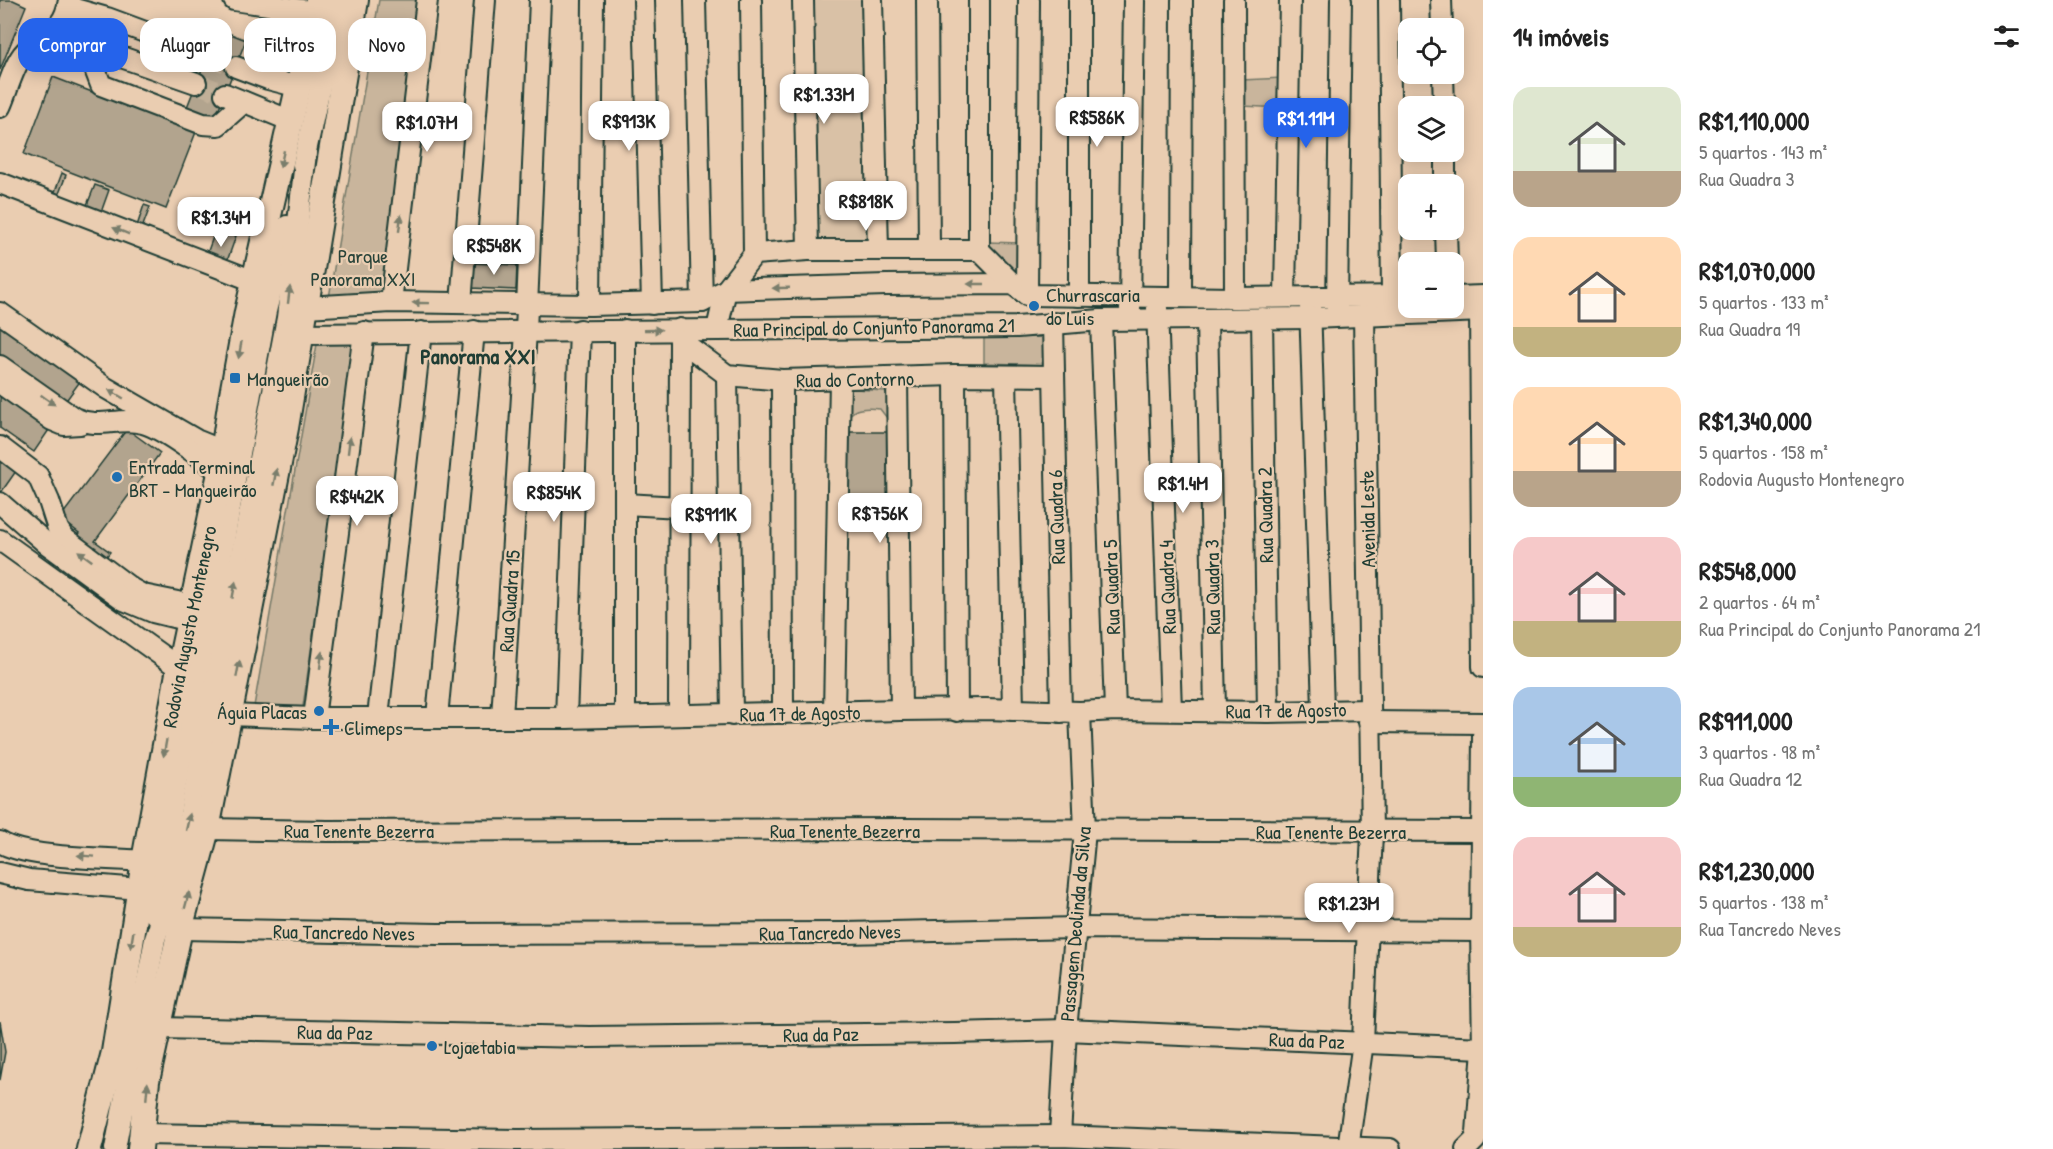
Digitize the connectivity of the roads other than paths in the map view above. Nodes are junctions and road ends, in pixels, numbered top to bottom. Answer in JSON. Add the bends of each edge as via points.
{"nodes":[{"id":1,"x":234,"y":0,"type":"edge"},
{"id":2,"x":339,"y":0,"type":"edge"},
{"id":3,"x":356,"y":0,"type":"edge"},
{"id":4,"x":427,"y":0,"type":"edge"},
{"id":5,"x":485,"y":0,"type":"edge"},
{"id":6,"x":540,"y":0,"type":"edge"},
{"id":7,"x":593,"y":0,"type":"edge"},
{"id":8,"x":644,"y":0,"type":"edge"},
{"id":9,"x":695,"y":0,"type":"edge"},
{"id":10,"x":751,"y":0,"type":"edge"},
{"id":11,"x":803,"y":0,"type":"edge"},
{"id":12,"x":872,"y":0,"type":"edge"},
{"id":13,"x":927,"y":0,"type":"edge"},
{"id":14,"x":979,"y":0,"type":"edge"},
{"id":15,"x":1029,"y":0,"type":"edge"},
{"id":16,"x":1079,"y":0,"type":"edge"},
{"id":17,"x":1134,"y":0,"type":"edge"},
{"id":18,"x":1182,"y":0,"type":"edge"},
{"id":19,"x":1234,"y":0,"type":"edge"},
{"id":20,"x":1290,"y":0,"type":"edge"},
{"id":21,"x":1341,"y":0,"type":"edge"},
{"id":22,"x":1389,"y":0,"type":"edge"},
{"id":23,"x":1441,"y":0,"type":"edge"},
{"id":24,"x":68,"y":3,"type":"edge"},
{"id":25,"x":316,"y":6,"type":"edge"},
{"id":26,"x":73,"y":18,"type":"edge"},
{"id":27,"x":1442,"y":18,"type":"edge"},
{"id":28,"x":140,"y":31,"type":"edge"},
{"id":29,"x":128,"y":57,"type":"edge"},
{"id":30,"x":18,"y":62,"type":"edge"},
{"id":31,"x":236,"y":67,"type":"tunnel mouth"},
{"id":32,"x":96,"y":72,"type":"edge"},
{"id":33,"x":196,"y":83,"type":"tunnel mouth"},
{"id":34,"x":299,"y":87,"type":"junction"},
{"id":35,"x":225,"y":94,"type":"tunnel mouth"},
{"id":36,"x":244,"y":102,"type":"junction"},
{"id":37,"x":1,"y":104,"type":"edge"},
{"id":38,"x":291,"y":121,"type":"junction"},
{"id":39,"x":306,"y":153,"type":"junction"},
{"id":40,"x":0,"y":183,"type":"edge"},
{"id":41,"x":929,"y":249,"type":"junction"},
{"id":42,"x":979,"y":249,"type":"junction"},
{"id":43,"x":808,"y":250,"type":"junction"},
{"id":44,"x":878,"y":250,"type":"junction"},
{"id":45,"x":1398,"y":252,"type":"edge"},
{"id":46,"x":754,"y":254,"type":"junction"},
{"id":47,"x":254,"y":281,"type":"junction"},
{"id":48,"x":726,"y":290,"type":"junction"},
{"id":49,"x":1020,"y":290,"type":"junction"},
{"id":50,"x":1079,"y":296,"type":"junction"},
{"id":51,"x":1337,"y":296,"type":"junction"},
{"id":52,"x":1398,"y":296,"type":"edge"},
{"id":53,"x":1130,"y":297,"type":"junction"},
{"id":54,"x":1156,"y":297,"type":"junction"},
{"id":55,"x":1182,"y":297,"type":"junction"},
{"id":56,"x":1235,"y":297,"type":"junction"},
{"id":57,"x":1285,"y":297,"type":"junction"},
{"id":58,"x":1310,"y":297,"type":"junction"},
{"id":59,"x":1464,"y":300,"type":"edge"},
{"id":60,"x":391,"y":302,"type":"junction"},
{"id":61,"x":702,"y":302,"type":"junction"},
{"id":62,"x":461,"y":303,"type":"junction"},
{"id":63,"x":652,"y":304,"type":"junction"},
{"id":64,"x":527,"y":305,"type":"junction"},
{"id":65,"x":590,"y":305,"type":"junction"},
{"id":66,"x":1482,"y":306,"type":"edge"},
{"id":67,"x":306,"y":307,"type":"junction"},
{"id":68,"x":0,"y":313,"type":"edge"},
{"id":69,"x":1364,"y":316,"type":"junction"},
{"id":70,"x":1337,"y":317,"type":"junction"},
{"id":71,"x":1262,"y":318,"type":"junction"},
{"id":72,"x":1311,"y":318,"type":"junction"},
{"id":73,"x":1207,"y":319,"type":"junction"},
{"id":74,"x":1101,"y":320,"type":"junction"},
{"id":75,"x":1129,"y":320,"type":"junction"},
{"id":76,"x":1158,"y":320,"type":"junction"},
{"id":77,"x":1053,"y":323,"type":"junction"},
{"id":78,"x":717,"y":329,"type":"junction"},
{"id":79,"x":580,"y":330,"type":"junction"},
{"id":80,"x":625,"y":330,"type":"junction"},
{"id":81,"x":474,"y":331,"type":"junction"},
{"id":82,"x":526,"y":331,"type":"junction"},
{"id":83,"x":364,"y":332,"type":"junction"},
{"id":84,"x":421,"y":332,"type":"junction"},
{"id":85,"x":301,"y":334,"type":"junction"},
{"id":86,"x":680,"y":335,"type":"junction"},
{"id":87,"x":0,"y":366,"type":"edge"},
{"id":88,"x":727,"y":375,"type":"junction"},
{"id":89,"x":955,"y":375,"type":"junction"},
{"id":90,"x":1052,"y":376,"type":"junction"},
{"id":91,"x":1006,"y":377,"type":"junction"},
{"id":92,"x":897,"y":378,"type":"junction"},
{"id":93,"x":840,"y":379,"type":"junction"},
{"id":94,"x":782,"y":381,"type":"junction"},
{"id":95,"x":0,"y":383,"type":"edge"},
{"id":96,"x":88,"y":424,"type":"junction"},
{"id":97,"x":0,"y":432,"type":"edge"},
{"id":98,"x":0,"y":447,"type":"edge"},
{"id":99,"x":230,"y":464,"type":"junction"},
{"id":100,"x":43,"y":485,"type":"junction"},
{"id":101,"x":0,"y":503,"type":"edge"},
{"id":102,"x":625,"y":504,"type":"junction"},
{"id":103,"x":680,"y":507,"type":"junction"},
{"id":104,"x":0,"y":540,"type":"edge"},
{"id":105,"x":206,"y":616,"type":"junction"},
{"id":106,"x":1483,"y":667,"type":"edge"},
{"id":107,"x":179,"y":668,"type":"junction"},
{"id":108,"x":1323,"y":709,"type":"junction"},
{"id":109,"x":901,"y":710,"type":"junction"},
{"id":110,"x":1013,"y":710,"type":"junction"},
{"id":111,"x":1115,"y":710,"type":"junction"},
{"id":112,"x":1171,"y":710,"type":"junction"},
{"id":113,"x":957,"y":711,"type":"junction"},
{"id":114,"x":1215,"y":711,"type":"junction"},
{"id":115,"x":1071,"y":712,"type":"junction"},
{"id":116,"x":1268,"y":712,"type":"junction"},
{"id":117,"x":783,"y":713,"type":"junction"},
{"id":118,"x":834,"y":713,"type":"junction"},
{"id":119,"x":732,"y":714,"type":"junction"},
{"id":120,"x":229,"y":715,"type":"junction"},
{"id":121,"x":679,"y":715,"type":"junction"},
{"id":122,"x":624,"y":716,"type":"junction"},
{"id":123,"x":1370,"y":716,"type":"junction"},
{"id":124,"x":378,"y":717,"type":"junction"},
{"id":125,"x":437,"y":717,"type":"junction"},
{"id":126,"x":502,"y":717,"type":"junction"},
{"id":127,"x":314,"y":718,"type":"junction"},
{"id":128,"x":566,"y":718,"type":"junction"},
{"id":129,"x":1483,"y":723,"type":"edge"},
{"id":130,"x":1483,"y":735,"type":"edge"},
{"id":131,"x":207,"y":829,"type":"junction"},
{"id":132,"x":1085,"y":831,"type":"junction"},
{"id":133,"x":1483,"y":831,"type":"edge"},
{"id":134,"x":1372,"y":832,"type":"junction"},
{"id":135,"x":0,"y":842,"type":"edge"},
{"id":136,"x":144,"y":861,"type":"junction"},
{"id":137,"x":0,"y":873,"type":"edge"},
{"id":138,"x":140,"y":889,"type":"junction"},
{"id":139,"x":1076,"y":928,"type":"junction"},
{"id":140,"x":180,"y":929,"type":"junction"},
{"id":141,"x":1367,"y":931,"type":"junction"},
{"id":142,"x":1480,"y":931,"type":"junction"},
{"id":143,"x":159,"y":1028,"type":"junction"},
{"id":144,"x":1066,"y":1030,"type":"junction"},
{"id":145,"x":1363,"y":1042,"type":"junction"},
{"id":146,"x":1483,"y":1048,"type":"edge"},
{"id":147,"x":1060,"y":1136,"type":"junction"},
{"id":148,"x":141,"y":1142,"type":"edge"},
{"id":149,"x":517,"y":1144,"type":"edge"},
{"id":150,"x":91,"y":1146,"type":"edge"},
{"id":151,"x":1348,"y":1148,"type":"edge"},
{"id":152,"x":115,"y":1149,"type":"edge"},
{"id":153,"x":1390,"y":1149,"type":"edge"},
{"id":154,"x":1466,"y":1149,"type":"edge"}],
"edges":[{"from":1,"to":25,"type":"street"},
{"from":2,"to":39,"type":"street"},
{"from":3,"to":67,"type":"main road"},
{"from":60,"to":4,"type":"street","one_way":true},
{"from":5,"to":62,"type":"street"},
{"from":6,"to":64,"type":"street","name":"Rua Quadra 15"},
{"from":7,"to":65,"type":"street"},
{"from":8,"to":63,"type":"street"},
{"from":9,"to":61,"type":"street"},
{"from":10,"to":46,"type":"street"},
{"from":11,"to":43,"type":"street"},
{"from":12,"to":44,"type":"street"},
{"from":13,"to":41,"type":"street"},
{"from":14,"to":42,"type":"street"},
{"from":15,"to":49,"type":"street"},
{"from":16,"to":50,"type":"street"},
{"from":17,"to":53,"type":"street"},
{"from":18,"to":55,"type":"street"},
{"from":19,"to":56,"type":"street"},
{"from":20,"to":57,"type":"street"},
{"from":21,"to":51,"type":"street"},
{"from":22,"to":45,"type":"street"},
{"from":23,"to":27,"type":"street"},
{"from":24,"to":26,"type":"street"},
{"from":24,"to":28,"type":"street"},
{"from":25,"to":34,"type":"main road","name":"Rodovia Augusto Montenegro"},
{"from":29,"to":33,"type":"street"},
{"from":30,"to":37,"type":"street"},
{"from":31,"to":34,"type":"street"},
{"from":32,"to":36,"type":"street","via":[[101,85],[203,124],[218,125]]},
{"from":34,"to":38,"type":"main road","name":"Rodovia Augusto Montenegro"},
{"from":35,"to":36,"type":"street"},
{"from":36,"to":38,"type":"street"},
{"from":38,"to":47,"type":"main road","name":"Rodovia Augusto Montenegro","one_way":true},
{"from":39,"to":99,"type":"street"},
{"from":105,"to":39,"type":"street","one_way":true,"via":[[287,318]]},
{"from":47,"to":40,"type":"street","one_way":true},
{"from":41,"to":42,"type":"street"},
{"from":41,"to":44,"type":"street"},
{"from":42,"to":49,"type":"street"},
{"from":43,"to":44,"type":"street"},
{"from":43,"to":46,"type":"street"},
{"from":46,"to":48,"type":"street"},
{"from":47,"to":99,"type":"main road","name":"Rodovia Augusto Montenegro","one_way":true},
{"from":49,"to":48,"type":"street","name":"Rua Principal do Conjunto Panorama 21","one_way":true,"via":[[886,285]]},
{"from":48,"to":61,"type":"street","name":"Rua Principal do Conjunto Panorama 21"},
{"from":48,"to":78,"type":"street"},
{"from":49,"to":50,"type":"street","name":"Rua Principal do Conjunto Panorama 21"},
{"from":50,"to":53,"type":"street","name":"Rua Principal do Conjunto Panorama 21"},
{"from":51,"to":52,"type":"street","name":"Rua Principal do Conjunto Panorama 21"},
{"from":51,"to":58,"type":"street","name":"Rua Principal do Conjunto Panorama 21"},
{"from":51,"to":70,"type":"street"},
{"from":53,"to":54,"type":"street","name":"Rua Principal do Conjunto Panorama 21"},
{"from":53,"to":75,"type":"street"},
{"from":54,"to":55,"type":"street","name":"Rua Principal do Conjunto Panorama 21"},
{"from":54,"to":76,"type":"street"},
{"from":55,"to":56,"type":"street","name":"Rua Principal do Conjunto Panorama 21"},
{"from":56,"to":57,"type":"street","name":"Rua Principal do Conjunto Panorama 21"},
{"from":57,"to":58,"type":"street","name":"Rua Principal do Conjunto Panorama 21"},
{"from":58,"to":72,"type":"street"},
{"from":59,"to":66,"type":"street"},
{"from":62,"to":60,"type":"street","name":"Rua Principal do Conjunto Panorama 21","one_way":true},
{"from":60,"to":67,"type":"street","name":"Rua Principal do Conjunto Panorama 21"},
{"from":61,"to":63,"type":"street","name":"Rua Principal do Conjunto Panorama 21"},
{"from":62,"to":64,"type":"street","name":"Rua Principal do Conjunto Panorama 21"},
{"from":63,"to":65,"type":"street","name":"Rua Principal do Conjunto Panorama 21"},
{"from":64,"to":65,"type":"street","name":"Rua Principal do Conjunto Panorama 21"},
{"from":64,"to":82,"type":"street","name":"Rua Quadra 15"},
{"from":66,"to":69,"type":"street","name":"Rua Principal do Conjunto Panorama 21"},
{"from":66,"to":106,"type":"street"},
{"from":67,"to":85,"type":"main road"},
{"from":99,"to":68,"type":"street","one_way":true,"via":[[106,388]]},
{"from":69,"to":70,"type":"street","name":"Rua Principal do Conjunto Panorama 21"},
{"from":69,"to":123,"type":"street","name":"Avenida Leste"},
{"from":70,"to":72,"type":"street","name":"Rua Principal do Conjunto Panorama 21"},
{"from":71,"to":72,"type":"street","name":"Rua Principal do Conjunto Panorama 21"},
{"from":71,"to":73,"type":"street","name":"Rua Principal do Conjunto Panorama 21"},
{"from":71,"to":116,"type":"street","name":"Rua Quadra 2"},
{"from":72,"to":108,"type":"street"},
{"from":73,"to":76,"type":"street","name":"Rua Principal do Conjunto Panorama 21"},
{"from":73,"to":114,"type":"street","name":"Rua Quadra 3"},
{"from":74,"to":75,"type":"street","name":"Rua Principal do Conjunto Panorama 21"},
{"from":74,"to":77,"type":"street","name":"Rua Principal do Conjunto Panorama 21"},
{"from":74,"to":111,"type":"street","name":"Rua Quadra 5"},
{"from":75,"to":76,"type":"street","name":"Rua Principal do Conjunto Panorama 21"},
{"from":76,"to":112,"type":"street","name":"Rua Quadra 4"},
{"from":77,"to":78,"type":"street","name":"Rua Principal do Conjunto Panorama 21","via":[[1017,327]]},
{"from":77,"to":90,"type":"street","name":"Rua Quadra 6"},
{"from":78,"to":86,"type":"street","name":"Rua Principal do Conjunto Panorama 21"},
{"from":79,"to":80,"type":"street","name":"Rua Principal do Conjunto Panorama 21"},
{"from":79,"to":82,"type":"street","name":"Rua Principal do Conjunto Panorama 21"},
{"from":79,"to":128,"type":"street"},
{"from":80,"to":86,"type":"street","name":"Rua Principal do Conjunto Panorama 21","one_way":true},
{"from":80,"to":102,"type":"street"},
{"from":81,"to":82,"type":"street","name":"Rua Principal do Conjunto Panorama 21"},
{"from":81,"to":84,"type":"street","name":"Rua Principal do Conjunto Panorama 21"},
{"from":81,"to":125,"type":"street"},
{"from":82,"to":126,"type":"street","name":"Rua Quadra 15"},
{"from":83,"to":84,"type":"street","name":"Rua Principal do Conjunto Panorama 21"},
{"from":83,"to":85,"type":"street","name":"Rua Principal do Conjunto Panorama 21"},
{"from":127,"to":83,"type":"street","one_way":true},
{"from":84,"to":124,"type":"street"},
{"from":120,"to":85,"type":"main road","one_way":true},
{"from":86,"to":88,"type":"street"},
{"from":86,"to":103,"type":"street"},
{"from":87,"to":96,"type":"street","one_way":true},
{"from":88,"to":94,"type":"street","name":"Rua do Contorno"},
{"from":88,"to":119,"type":"street"},
{"from":89,"to":91,"type":"street","name":"Rua do Contorno"},
{"from":89,"to":92,"type":"street","name":"Rua do Contorno"},
{"from":89,"to":113,"type":"street"},
{"from":90,"to":91,"type":"street","name":"Rua do Contorno"},
{"from":90,"to":115,"type":"street","name":"Rua Quadra 6"},
{"from":91,"to":110,"type":"street"},
{"from":92,"to":93,"type":"street","name":"Rua do Contorno"},
{"from":92,"to":109,"type":"street"},
{"from":93,"to":94,"type":"street","name":"Rua do Contorno"},
{"from":93,"to":118,"type":"street"},
{"from":94,"to":117,"type":"street"},
{"from":95,"to":96,"type":"street","via":[[52,420],[64,425]]},
{"from":96,"to":99,"type":"street","via":[[143,423],[194,453]]},
{"from":97,"to":100,"type":"street","via":[[36,459]]},
{"from":98,"to":100,"type":"street","via":[[28,466]]},
{"from":99,"to":105,"type":"main road","name":"Rodovia Augusto Montenegro"},
{"from":105,"to":100,"type":"street","one_way":true,"via":[[143,595],[71,545],[58,529]]},
{"from":101,"to":105,"type":"street","via":[[55,550],[124,600],[153,612]]},
{"from":102,"to":103,"type":"street"},
{"from":102,"to":122,"type":"street"},
{"from":103,"to":121,"type":"street"},
{"from":104,"to":107,"type":"street"},
{"from":105,"to":107,"type":"main road","name":"Rodovia Augusto Montenegro"},
{"from":105,"to":152,"type":"street","via":[[157,886],[155,939]]},
{"from":107,"to":136,"type":"main road","name":"Rodovia Augusto Montenegro","one_way":true},
{"from":108,"to":116,"type":"street","name":"Rua 17 de Agosto"},
{"from":108,"to":123,"type":"street","name":"Rua 17 de Agosto"},
{"from":109,"to":113,"type":"street","name":"Rua 17 de Agosto"},
{"from":109,"to":118,"type":"street","name":"Rua 17 de Agosto"},
{"from":110,"to":113,"type":"street","name":"Rua 17 de Agosto"},
{"from":110,"to":115,"type":"street","name":"Rua 17 de Agosto"},
{"from":111,"to":112,"type":"street","name":"Rua 17 de Agosto"},
{"from":111,"to":115,"type":"street","name":"Rua 17 de Agosto"},
{"from":112,"to":114,"type":"street","name":"Rua 17 de Agosto"},
{"from":114,"to":116,"type":"street","name":"Rua 17 de Agosto"},
{"from":115,"to":132,"type":"street","name":"Passagem Deolinda da Silva"},
{"from":117,"to":118,"type":"street","name":"Rua 17 de Agosto"},
{"from":117,"to":119,"type":"street","name":"Rua 17 de Agosto"},
{"from":119,"to":121,"type":"street","name":"Rua 17 de Agosto"},
{"from":120,"to":127,"type":"street","name":"Rua 17 de Agosto"},
{"from":120,"to":131,"type":"main road"},
{"from":121,"to":122,"type":"street","name":"Rua 17 de Agosto"},
{"from":122,"to":128,"type":"street","name":"Rua 17 de Agosto"},
{"from":123,"to":129,"type":"street","name":"Rua 17 de Agosto"},
{"from":123,"to":134,"type":"street","name":"Avenida Leste"},
{"from":124,"to":125,"type":"street","name":"Rua 17 de Agosto"},
{"from":124,"to":127,"type":"street","name":"Rua 17 de Agosto"},
{"from":125,"to":126,"type":"street","name":"Rua 17 de Agosto"},
{"from":126,"to":128,"type":"street","name":"Rua 17 de Agosto"},
{"from":130,"to":133,"type":"street"},
{"from":131,"to":132,"type":"street","name":"Rua Tenente Bezerra"},
{"from":140,"to":131,"type":"main road","one_way":true},
{"from":132,"to":134,"type":"street","name":"Rua Tenente Bezerra"},
{"from":132,"to":139,"type":"street","name":"Passagem Deolinda da Silva"},
{"from":133,"to":134,"type":"street","name":"Rua Tenente Bezerra"},
{"from":133,"to":142,"type":"street"},
{"from":134,"to":141,"type":"street","name":"Avenida Leste"},
{"from":136,"to":135,"type":"street","one_way":true,"via":[[37,853]]},
{"from":136,"to":138,"type":"main road","name":"Rodovia Augusto Montenegro"},
{"from":137,"to":138,"type":"street","via":[[28,880]]},
{"from":138,"to":150,"type":"main road","name":"Rodovia Augusto Montenegro","one_way":true,"via":[[114,1052]]},
{"from":139,"to":140,"type":"street","name":"Rua Tancredo Neves","via":[[438,934]]},
{"from":139,"to":141,"type":"street","name":"Rua Tancredo Neves"},
{"from":139,"to":144,"type":"street","name":"Passagem Deolinda da Silva"},
{"from":140,"to":143,"type":"main road"},
{"from":141,"to":142,"type":"street","name":"Rua Tancredo Neves"},
{"from":141,"to":145,"type":"street","name":"Avenida Leste"},
{"from":142,"to":146,"type":"street"},
{"from":143,"to":144,"type":"street","name":"Rua da Paz","via":[[589,1037]]},
{"from":148,"to":143,"type":"main road","one_way":true,"via":[[147,1081]]},
{"from":144,"to":145,"type":"street","name":"Rua da Paz"},
{"from":144,"to":147,"type":"street","name":"Passagem Deolinda da Silva"},
{"from":145,"to":146,"type":"street","name":"Rua da Paz"},
{"from":145,"to":151,"type":"street","name":"Avenida Leste"},
{"from":146,"to":154,"type":"street","via":[[1477,1133]]},
{"from":147,"to":149,"type":"street"},
{"from":147,"to":151,"type":"street"},
{"from":148,"to":149,"type":"street"},
{"from":151,"to":153,"type":"street"}]}
